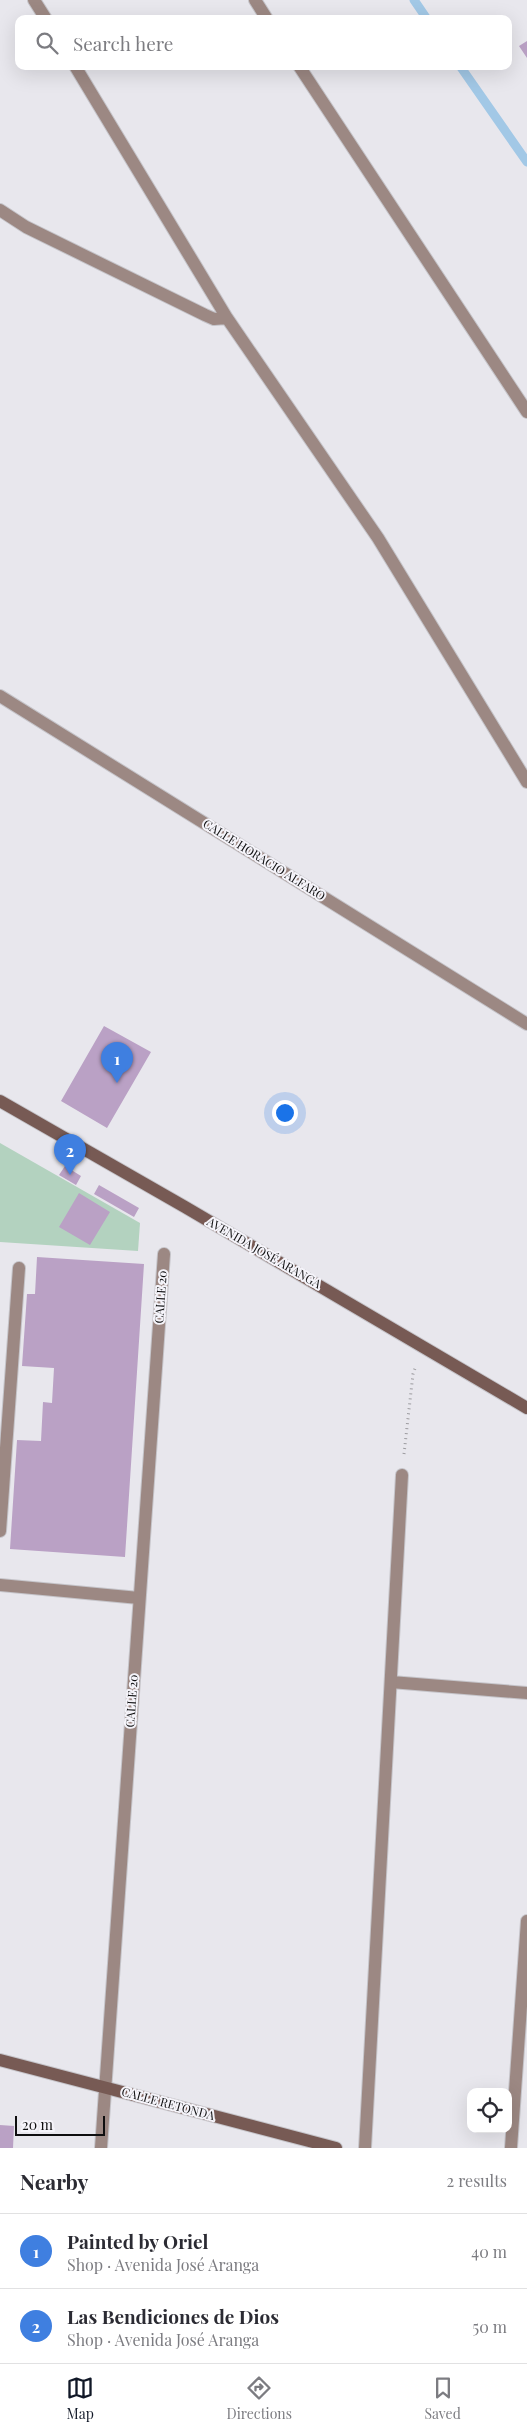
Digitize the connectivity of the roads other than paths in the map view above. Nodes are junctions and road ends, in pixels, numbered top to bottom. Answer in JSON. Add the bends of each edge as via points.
{"nodes":[{"id":1,"x":34,"y":0,"type":"edge"},
{"id":2,"x":255,"y":0,"type":"edge"},
{"id":3,"x":43,"y":15,"type":"edge"},
{"id":4,"x":265,"y":15,"type":"edge"},
{"id":5,"x":77,"y":70,"type":"edge"},
{"id":6,"x":302,"y":70,"type":"edge"},
{"id":7,"x":0,"y":210,"type":"edge"},
{"id":8,"x":227,"y":318,"type":"junction"},
{"id":9,"x":527,"y":412,"type":"edge"},
{"id":10,"x":0,"y":696,"type":"edge"},
{"id":11,"x":527,"y":782,"type":"edge"},
{"id":12,"x":527,"y":1024,"type":"edge"},
{"id":13,"x":0,"y":1102,"type":"edge"},
{"id":14,"x":164,"y":1254,"type":"dead end"},
{"id":15,"x":18,"y":1268,"type":"dead end"},
{"id":16,"x":527,"y":1408,"type":"edge"},
{"id":17,"x":402,"y":1475,"type":"road end"},
{"id":18,"x":0,"y":1531,"type":"edge"},
{"id":19,"x":0,"y":1585,"type":"edge"},
{"id":20,"x":139,"y":1598,"type":"junction"},
{"id":21,"x":391,"y":1682,"type":"junction"},
{"id":22,"x":527,"y":1693,"type":"edge"},
{"id":23,"x":527,"y":1920,"type":"edge"},
{"id":24,"x":0,"y":2060,"type":"edge"},
{"id":25,"x":104,"y":2087,"type":"junction"},
{"id":26,"x":101,"y":2148,"type":"edge"},
{"id":27,"x":336,"y":2148,"type":"edge"},
{"id":28,"x":365,"y":2148,"type":"edge"},
{"id":29,"x":511,"y":2148,"type":"edge"}],
"edges":[{"from":1,"to":3,"type":"street"},
{"from":2,"to":4,"type":"street"},
{"from":5,"to":8,"type":"street"},
{"from":6,"to":9,"type":"street"},
{"from":7,"to":8,"type":"street","via":[[26,227],[197,311],[214,319]]},
{"from":8,"to":11,"type":"street","via":[[378,538]]},
{"from":10,"to":12,"type":"street","name":"CALLE HORACIO ALFARO"},
{"from":13,"to":16,"type":"street","name":"AVENIDA JOSÉ ARANGA"},
{"from":14,"to":20,"type":"street","name":"CALLE 20"},
{"from":15,"to":18,"type":"street"},
{"from":17,"to":21,"type":"street"},
{"from":19,"to":20,"type":"street"},
{"from":20,"to":25,"type":"street","name":"CALLE 20"},
{"from":21,"to":22,"type":"street"},
{"from":21,"to":28,"type":"street"},
{"from":23,"to":29,"type":"street"},
{"from":24,"to":25,"type":"street","name":"CALLE RETONDA"},
{"from":25,"to":26,"type":"street","name":"CALLE 20"},
{"from":25,"to":27,"type":"street","name":"CALLE RETONDA"}]}
